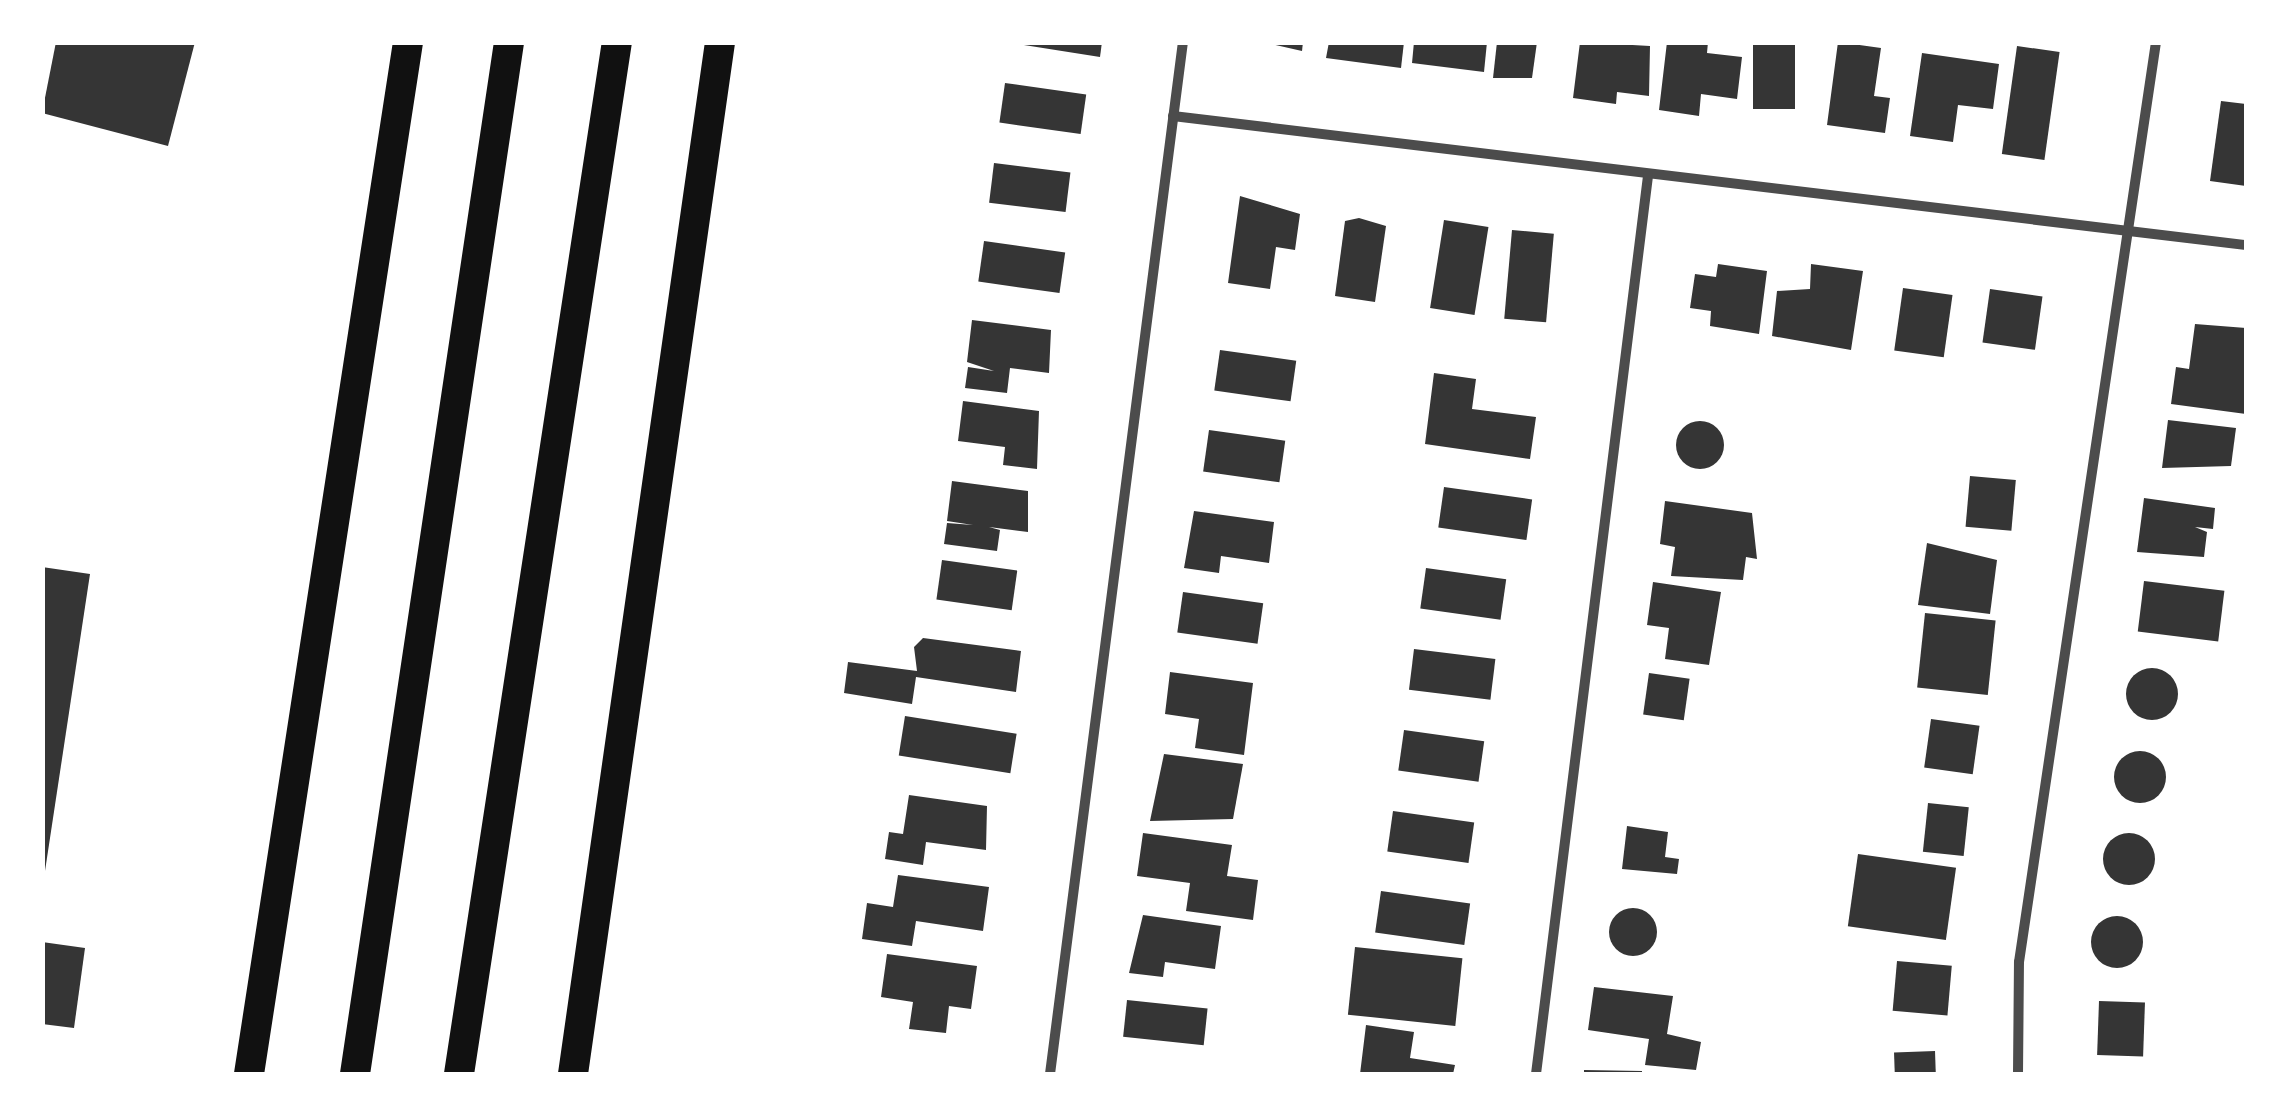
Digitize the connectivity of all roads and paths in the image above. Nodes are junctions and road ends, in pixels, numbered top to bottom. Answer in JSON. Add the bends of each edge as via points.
{"nodes":[{"id":1,"x":408,"y":42,"type":"edge"},
{"id":2,"x":509,"y":42,"type":"edge"},
{"id":3,"x":617,"y":42,"type":"edge"},
{"id":4,"x":720,"y":42,"type":"edge"},
{"id":5,"x":1183,"y":42,"type":"edge"},
{"id":6,"x":2156,"y":42,"type":"edge"},
{"id":7,"x":1173,"y":116,"type":"junction"},
{"id":8,"x":1648,"y":176,"type":"junction"},
{"id":9,"x":2129,"y":236,"type":"junction"},
{"id":10,"x":2246,"y":246,"type":"edge"},
{"id":11,"x":585,"y":992,"type":"junction"},
{"id":12,"x":249,"y":1074,"type":"edge"},
{"id":13,"x":355,"y":1074,"type":"edge"},
{"id":14,"x":459,"y":1074,"type":"edge"},
{"id":15,"x":574,"y":1074,"type":"edge"},
{"id":16,"x":586,"y":1074,"type":"edge"},
{"id":17,"x":1050,"y":1074,"type":"edge"},
{"id":18,"x":1536,"y":1074,"type":"edge"},
{"id":19,"x":2018,"y":1074,"type":"edge"}],
"edges":[{"from":1,"to":12,"type":"highway"},
{"from":2,"to":13,"type":"highway"},
{"from":3,"to":14,"type":"highway"},
{"from":4,"to":11,"type":"highway"},
{"from":5,"to":7,"type":"street"},
{"from":6,"to":9,"type":"street"},
{"from":7,"to":8,"type":"street"},
{"from":7,"to":17,"type":"street"},
{"from":8,"to":9,"type":"street"},
{"from":8,"to":18,"type":"street"},
{"from":9,"to":10,"type":"street"},
{"from":9,"to":19,"type":"street","via":[[2020,962]]},
{"from":11,"to":15,"type":"highway"},
{"from":11,"to":16,"type":"highway"}]}
